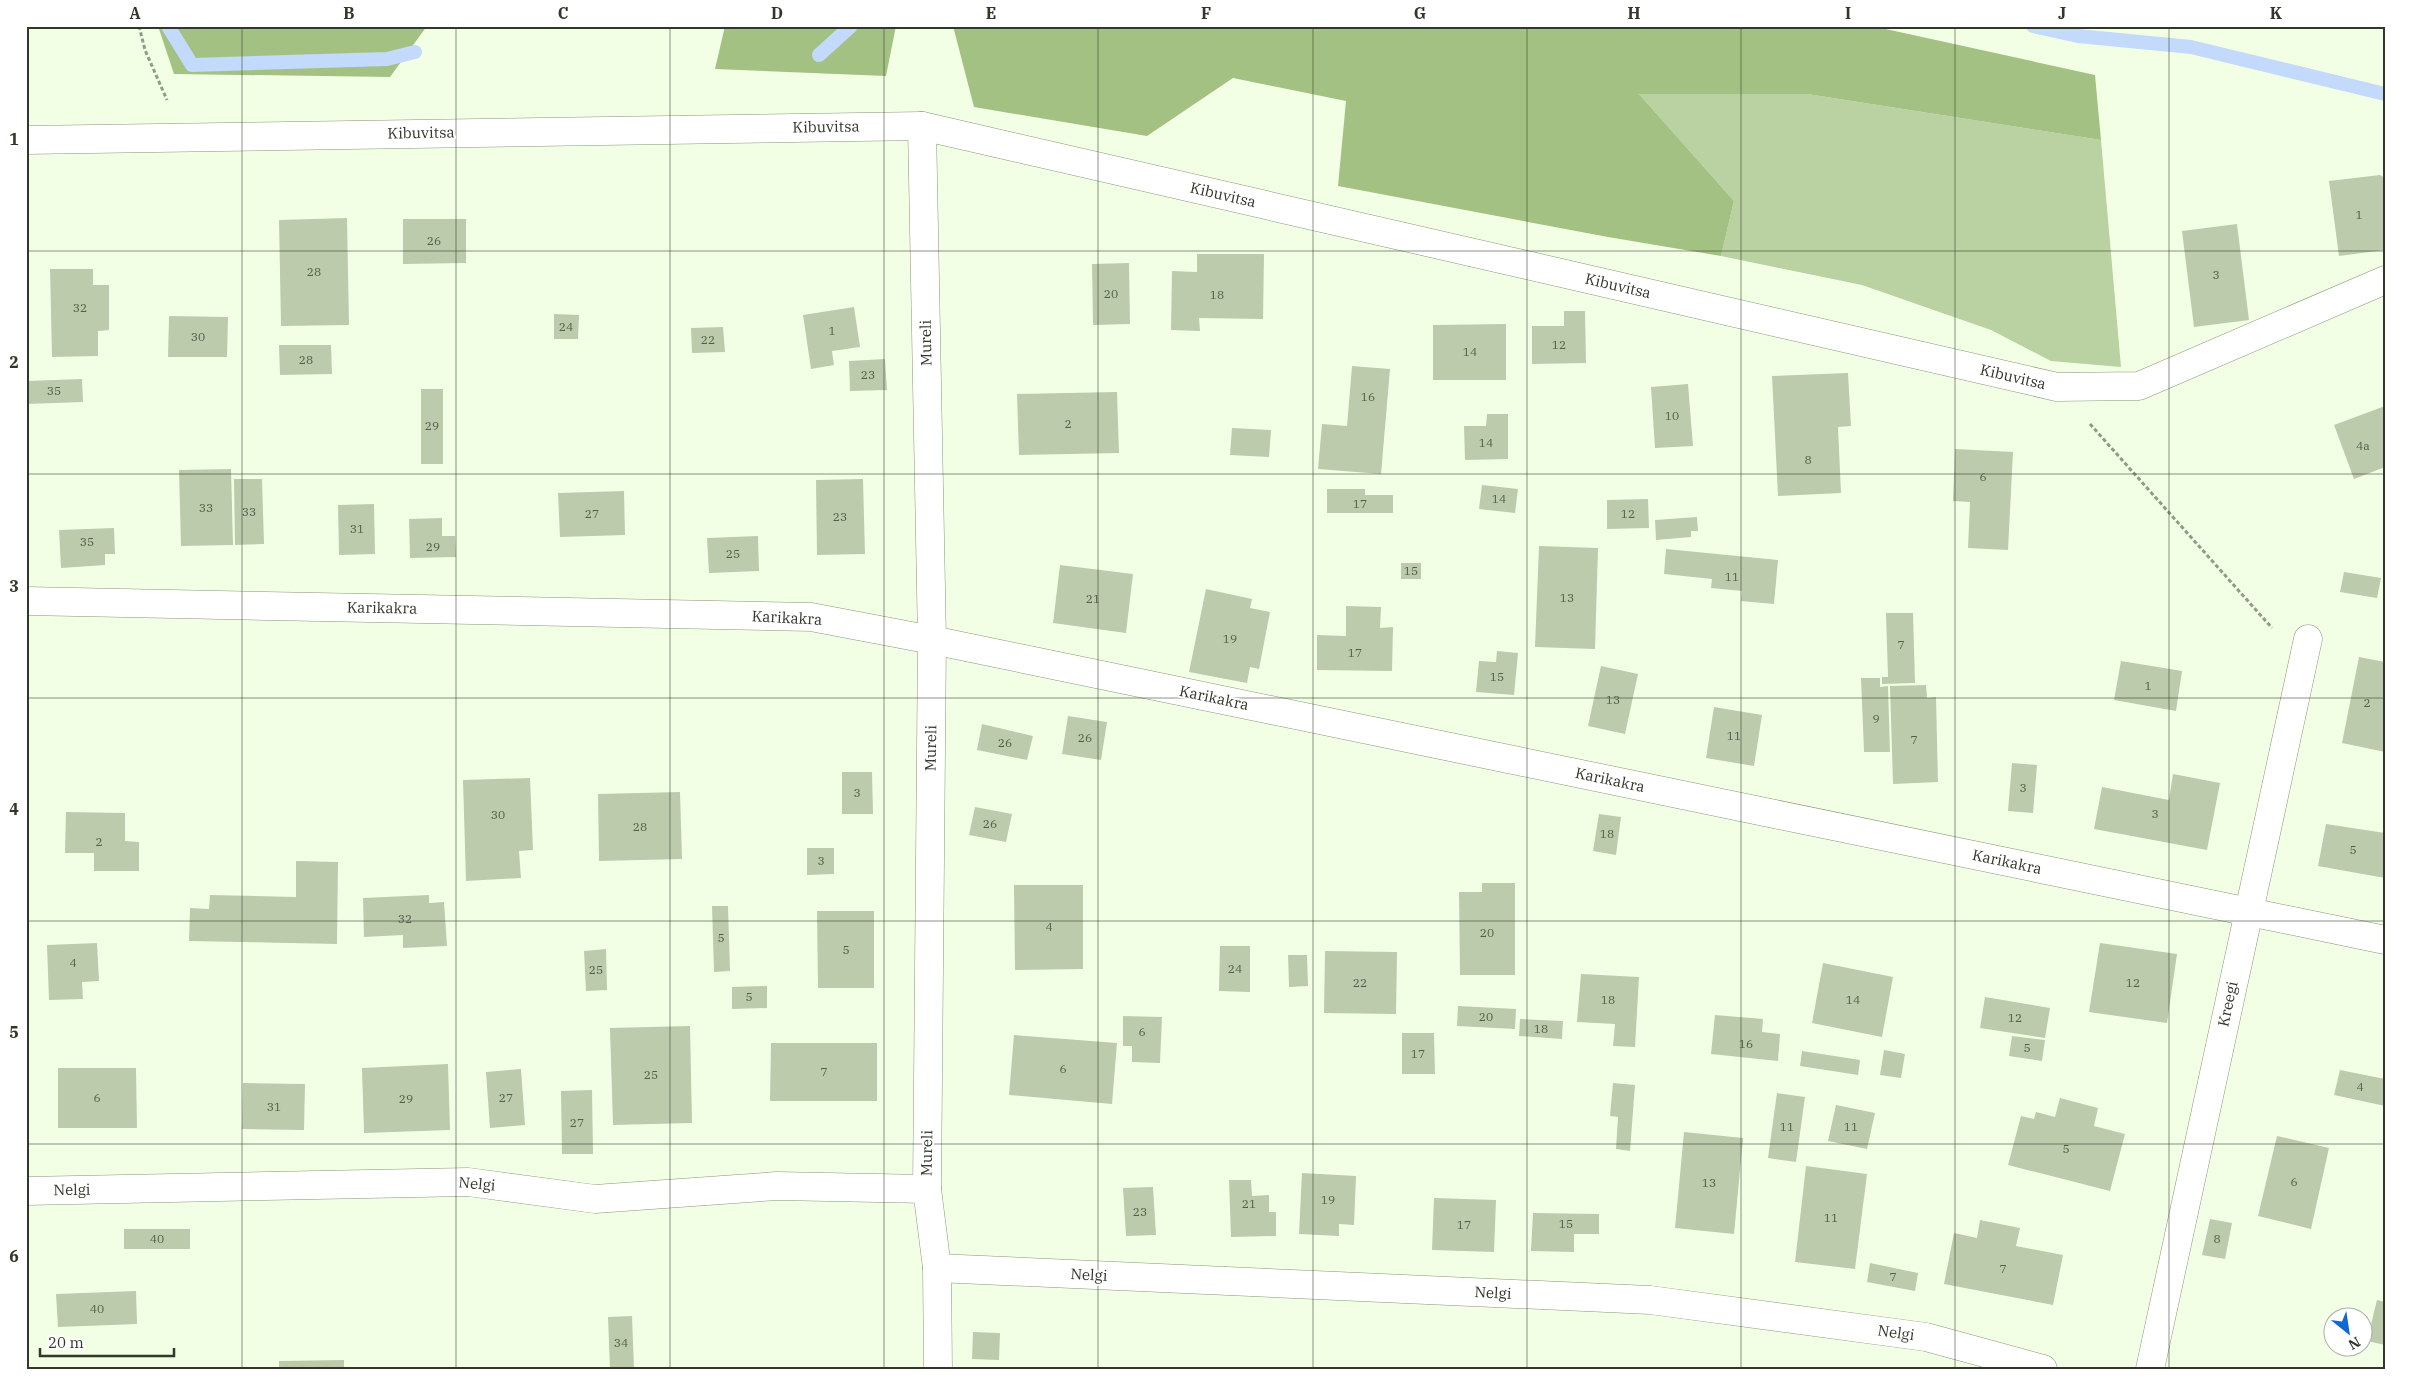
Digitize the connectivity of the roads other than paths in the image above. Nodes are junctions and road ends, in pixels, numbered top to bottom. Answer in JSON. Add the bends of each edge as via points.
{"nodes":[{"id":1,"x":922,"y":126,"type":"junction"},
{"id":2,"x":26,"y":140,"type":"edge"},
{"id":3,"x":2385,"y":280,"type":"edge"},
{"id":4,"x":26,"y":601,"type":"edge"},
{"id":5,"x":932,"y":640,"type":"junction"},
{"id":6,"x":2305,"y":650,"type":"road end"},
{"id":7,"x":2247,"y":912,"type":"junction"},
{"id":8,"x":2385,"y":940,"type":"edge"},
{"id":9,"x":927,"y":1189,"type":"junction"},
{"id":10,"x":26,"y":1191,"type":"edge"},
{"id":11,"x":937,"y":1268,"type":"junction"},
{"id":12,"x":938,"y":1369,"type":"edge"},
{"id":13,"x":2043,"y":1369,"type":"edge"},
{"id":14,"x":2150,"y":1369,"type":"edge"}],
"edges":[{"from":1,"to":2,"type":"street","name":"Kibuvitsa"},
{"from":1,"to":3,"type":"street","name":"Kibuvitsa","via":[[2057,387],[2139,386]]},
{"from":1,"to":5,"type":"street","name":"Mureli"},
{"from":4,"to":5,"type":"street","name":"Karikakra","via":[[811,617]]},
{"from":5,"to":7,"type":"street","name":"Karikakra"},
{"from":5,"to":9,"type":"street","name":"Mureli"},
{"from":6,"to":7,"type":"street","name":"Kreegi"},
{"from":7,"to":8,"type":"street","name":"Karikakra"},
{"from":7,"to":14,"type":"street","name":"Kreegi"},
{"from":9,"to":10,"type":"street","name":"Nelgi","via":[[777,1186],[595,1199],[468,1182]]},
{"from":9,"to":11,"type":"street","name":"Mureli"},
{"from":11,"to":12,"type":"street","name":"Mureli"},
{"from":11,"to":13,"type":"street","name":"Nelgi","via":[[1650,1300],[1926,1338]]}]}
